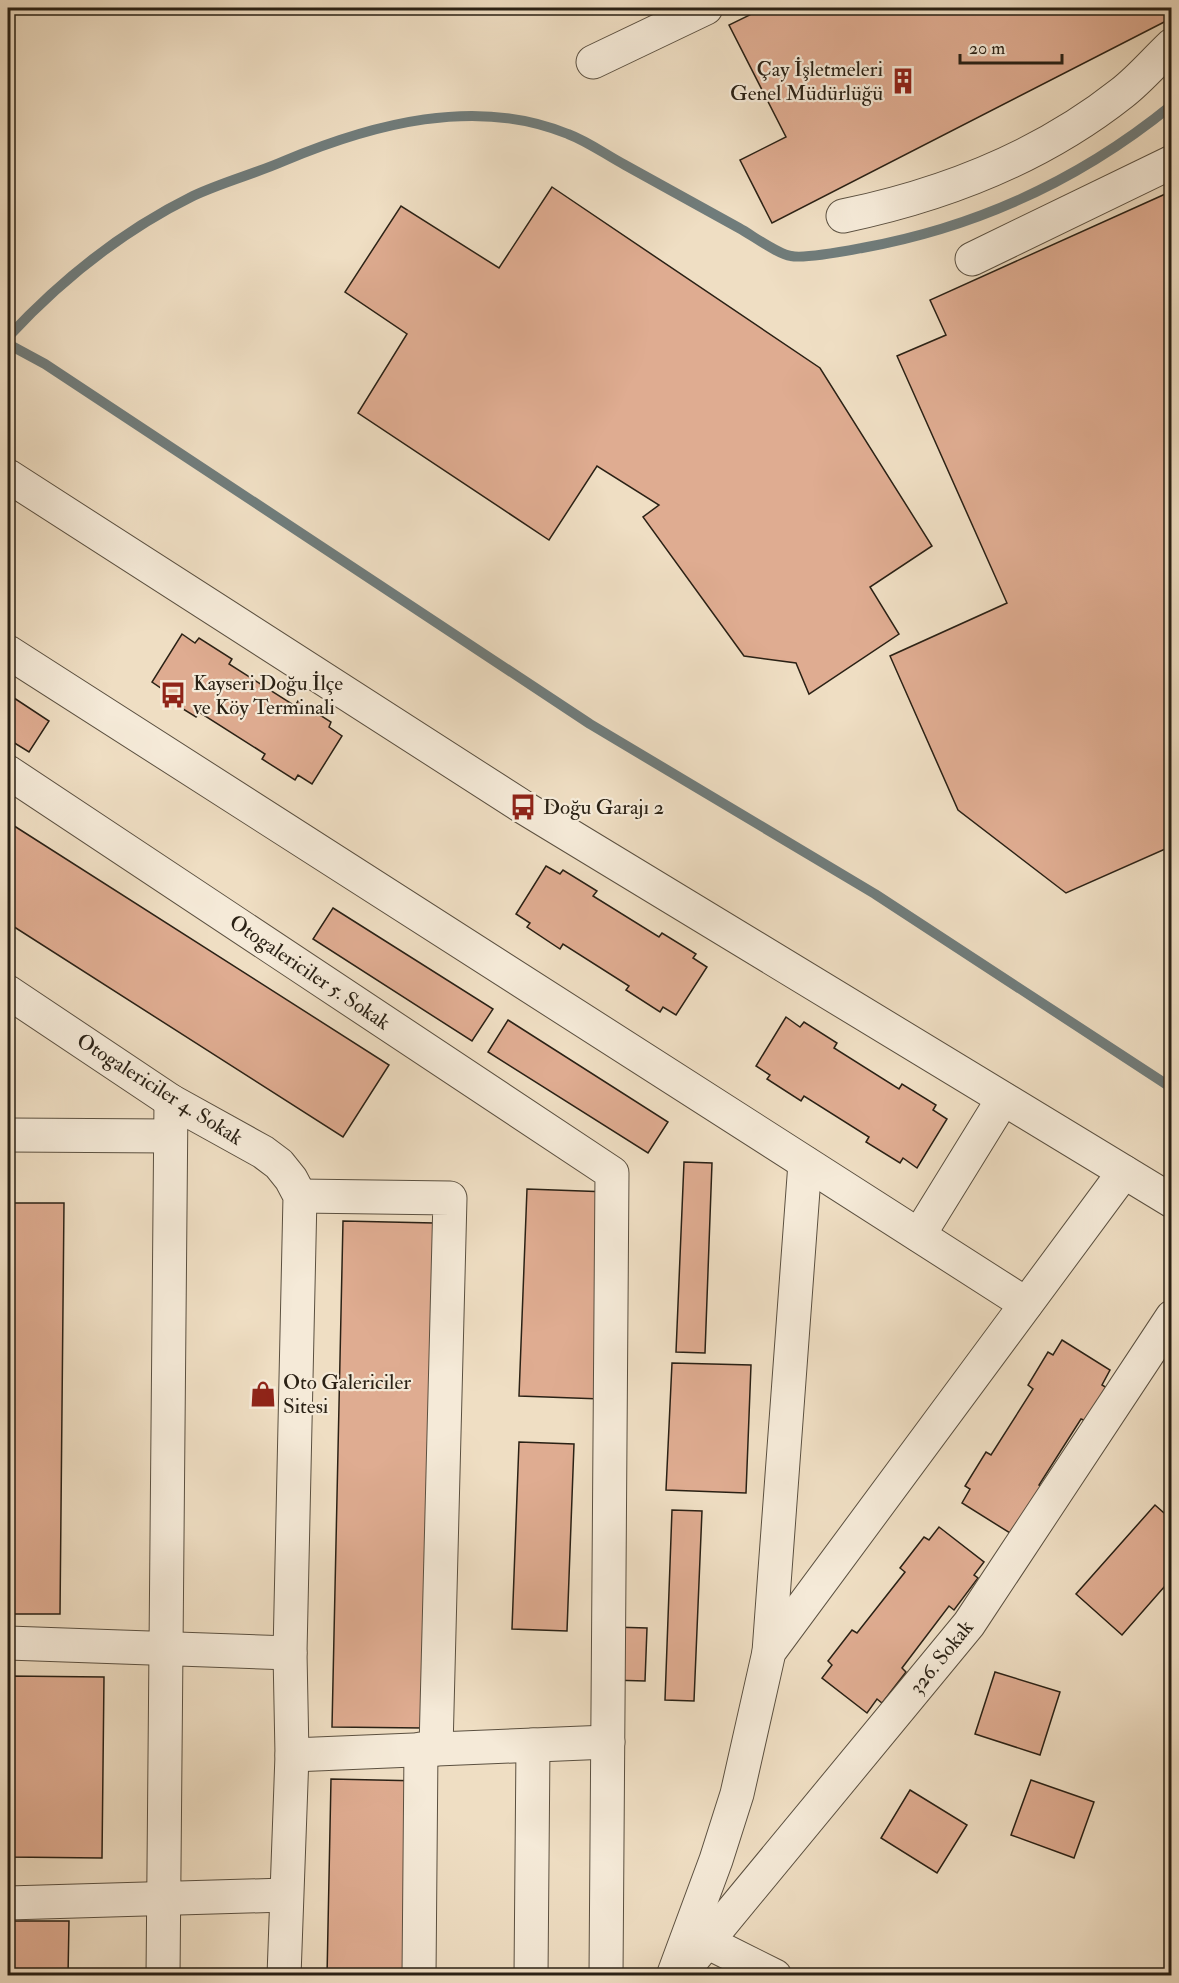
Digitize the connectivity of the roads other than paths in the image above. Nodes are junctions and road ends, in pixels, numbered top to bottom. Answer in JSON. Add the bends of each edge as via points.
{"nodes":[{"id":1,"x":706,"y":8,"type":"edge"},
{"id":2,"x":1172,"y":45,"type":"edge"},
{"id":3,"x":593,"y":62,"type":"dead end"},
{"id":4,"x":1172,"y":162,"type":"edge"},
{"id":5,"x":843,"y":216,"type":"dead end"},
{"id":6,"x":972,"y":259,"type":"dead end"},
{"id":7,"x":8,"y":476,"type":"edge"},
{"id":8,"x":8,"y":652,"type":"edge"},
{"id":9,"x":8,"y":772,"type":"edge"},
{"id":10,"x":8,"y":992,"type":"edge"},
{"id":11,"x":1003,"y":1099,"type":"junction"},
{"id":12,"x":171,"y":1101,"type":"junction"},
{"id":13,"x":8,"y":1135,"type":"edge"},
{"id":14,"x":170,"y":1136,"type":"junction"},
{"id":15,"x":805,"y":1163,"type":"junction"},
{"id":16,"x":1124,"y":1172,"type":"junction"},
{"id":17,"x":300,"y":1197,"type":"junction"},
{"id":18,"x":1172,"y":1201,"type":"edge"},
{"id":19,"x":919,"y":1235,"type":"junction"},
{"id":20,"x":1026,"y":1304,"type":"junction"},
{"id":21,"x":1172,"y":1317,"type":"edge"},
{"id":22,"x":8,"y":1643,"type":"edge"},
{"id":23,"x":166,"y":1650,"type":"junction"},
{"id":24,"x":769,"y":1652,"type":"junction"},
{"id":25,"x":290,"y":1653,"type":"junction"},
{"id":26,"x":608,"y":1743,"type":"junction"},
{"id":27,"x":533,"y":1745,"type":"junction"},
{"id":28,"x":429,"y":1749,"type":"junction"},
{"id":29,"x":292,"y":1755,"type":"junction"},
{"id":30,"x":285,"y":1895,"type":"junction"},
{"id":31,"x":164,"y":1899,"type":"junction"},
{"id":32,"x":8,"y":1903,"type":"edge"},
{"id":33,"x":707,"y":1942,"type":"junction"},
{"id":34,"x":163,"y":1976,"type":"edge"},
{"id":35,"x":284,"y":1976,"type":"edge"},
{"id":36,"x":419,"y":1976,"type":"edge"},
{"id":37,"x":531,"y":1976,"type":"edge"},
{"id":38,"x":606,"y":1976,"type":"edge"},
{"id":39,"x":673,"y":1976,"type":"edge"},
{"id":40,"x":680,"y":1976,"type":"edge"},
{"id":41,"x":776,"y":1976,"type":"edge"}],
"edges":[{"from":1,"to":3,"type":"street"},
{"from":2,"to":5,"type":"street","via":[[1123,92],[1078,125],[1029,153],[935,193]]},
{"from":4,"to":6,"type":"street"},
{"from":7,"to":11,"type":"street","via":[[523,807]]},
{"from":8,"to":15,"type":"street"},
{"from":9,"to":26,"type":"street","name":"Otogalericiler 5. Sokak","via":[[612,1173]]},
{"from":10,"to":12,"type":"street","name":"Otogalericiler 4. Sokak"},
{"from":11,"to":16,"type":"street"},
{"from":11,"to":19,"type":"street"},
{"from":12,"to":14,"type":"street"},
{"from":12,"to":17,"type":"street","name":"Otogalericiler 4. Sokak","via":[[264,1152],[291,1179]]},
{"from":13,"to":14,"type":"street"},
{"from":14,"to":23,"type":"street"},
{"from":15,"to":19,"type":"street"},
{"from":15,"to":24,"type":"street"},
{"from":16,"to":18,"type":"street"},
{"from":16,"to":20,"type":"street"},
{"from":17,"to":25,"type":"street"},
{"from":17,"to":28,"type":"street","via":[[450,1198]]},
{"from":19,"to":20,"type":"street"},
{"from":20,"to":24,"type":"street"},
{"from":21,"to":33,"type":"street","name":"326. Sokak","via":[[969,1624]]},
{"from":22,"to":23,"type":"street"},
{"from":23,"to":25,"type":"street"},
{"from":23,"to":31,"type":"street"},
{"from":24,"to":39,"type":"street","via":[[736,1794]]},
{"from":25,"to":29,"type":"street"},
{"from":26,"to":27,"type":"street"},
{"from":26,"to":38,"type":"street"},
{"from":27,"to":28,"type":"street"},
{"from":27,"to":37,"type":"street"},
{"from":28,"to":29,"type":"street"},
{"from":28,"to":36,"type":"street"},
{"from":29,"to":30,"type":"street"},
{"from":30,"to":31,"type":"street"},
{"from":30,"to":35,"type":"street"},
{"from":31,"to":32,"type":"street"},
{"from":31,"to":34,"type":"street"},
{"from":33,"to":40,"type":"street","name":"326. Sokak"},
{"from":33,"to":41,"type":"street"}]}
